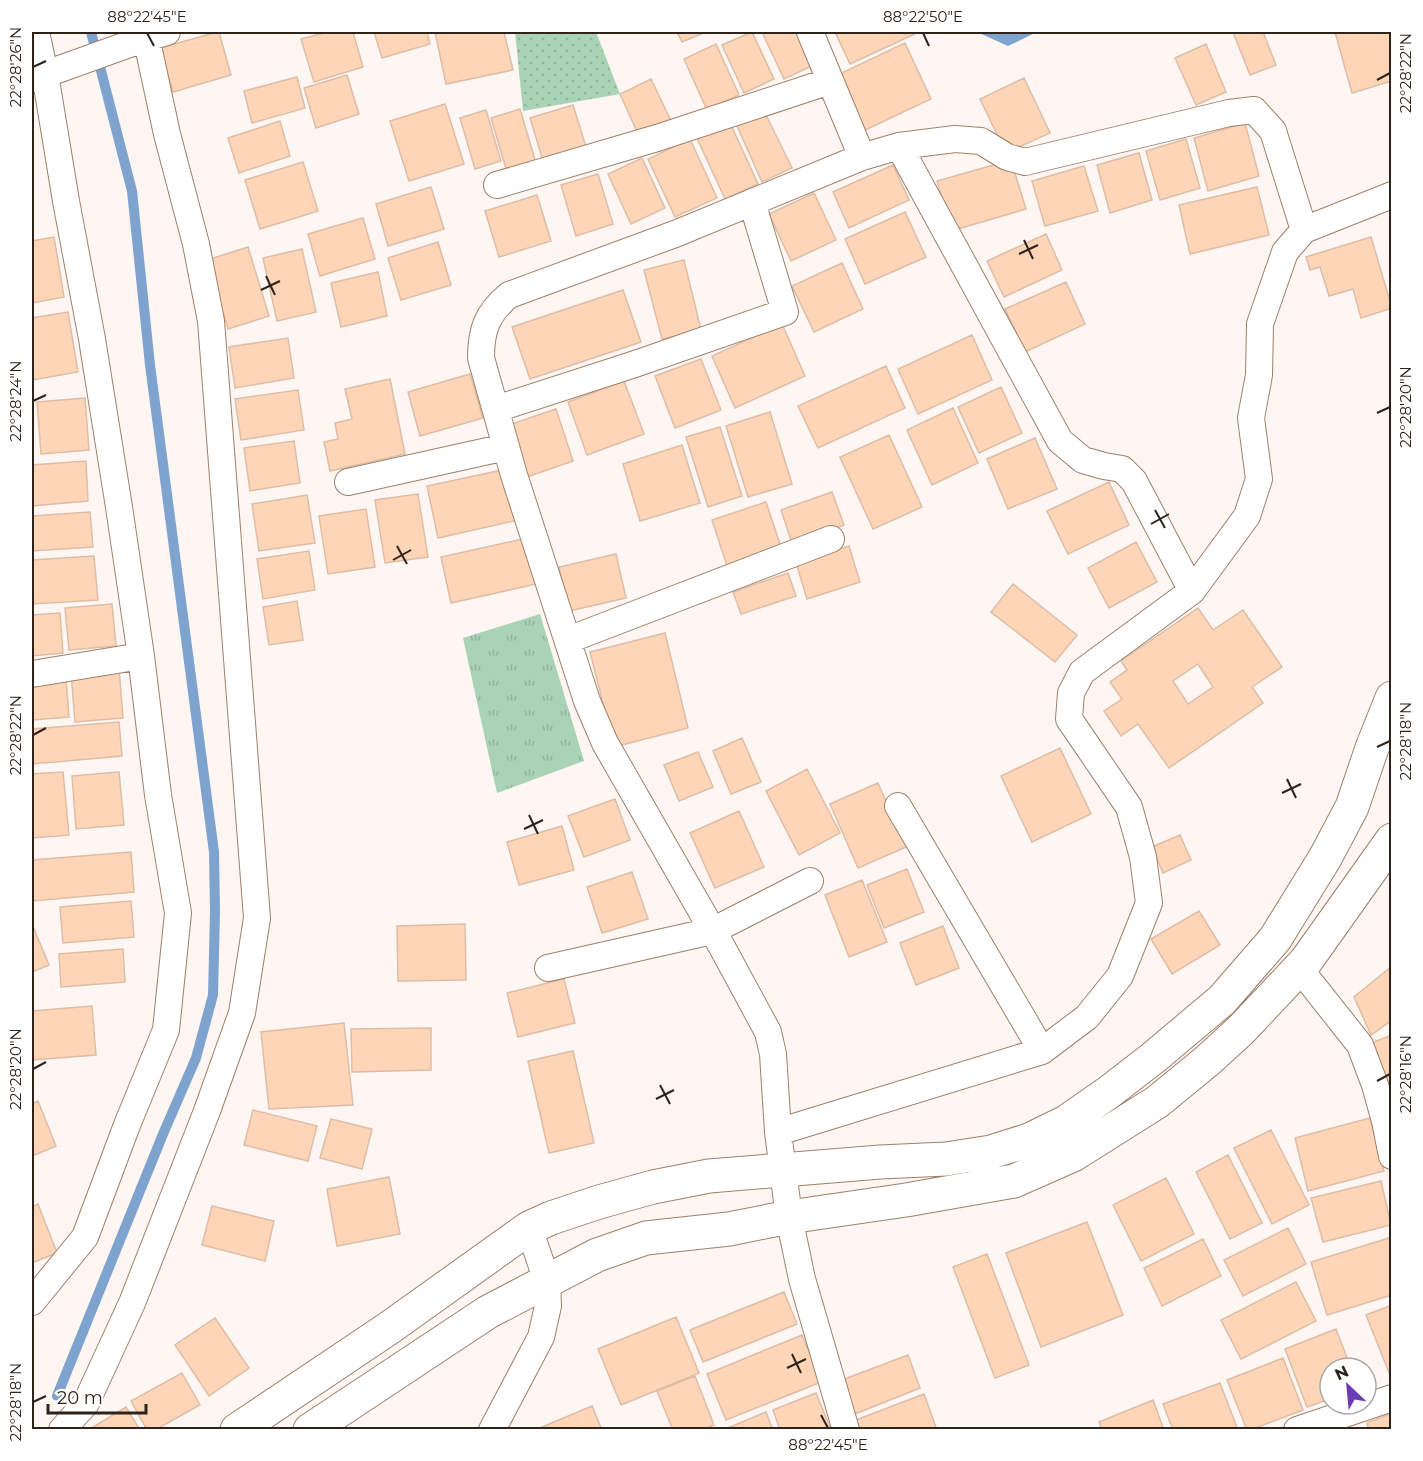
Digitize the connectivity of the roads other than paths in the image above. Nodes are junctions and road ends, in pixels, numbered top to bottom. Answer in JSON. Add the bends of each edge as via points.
{"nodes":[{"id":1,"x":36,"y":32,"type":"edge"},
{"id":2,"x":810,"y":32,"type":"edge"},
{"id":3,"x":152,"y":34,"type":"edge"},
{"id":4,"x":38,"y":76,"type":"edge"},
{"id":5,"x":830,"y":81,"type":"junction"},
{"id":6,"x":899,"y":146,"type":"junction"},
{"id":7,"x":862,"y":157,"type":"junction"},
{"id":8,"x":497,"y":185,"type":"dead end"},
{"id":9,"x":1392,"y":195,"type":"edge"},
{"id":10,"x":752,"y":202,"type":"junction"},
{"id":11,"x":1304,"y":230,"type":"junction"},
{"id":12,"x":496,"y":409,"type":"junction"},
{"id":13,"x":506,"y":447,"type":"junction"},
{"id":14,"x":348,"y":482,"type":"dead end"},
{"id":15,"x":831,"y":539,"type":"dead end"},
{"id":16,"x":1192,"y":591,"type":"junction"},
{"id":17,"x":568,"y":640,"type":"junction"},
{"id":18,"x":141,"y":656,"type":"junction"},
{"id":19,"x":32,"y":674,"type":"edge"},
{"id":20,"x":1392,"y":698,"type":"edge"},
{"id":21,"x":1386,"y":736,"type":"edge"},
{"id":22,"x":898,"y":806,"type":"dead end"},
{"id":23,"x":1392,"y":840,"type":"edge"},
{"id":24,"x":810,"y":881,"type":"dead end"},
{"id":25,"x":712,"y":931,"type":"junction"},
{"id":26,"x":548,"y":968,"type":"dead end"},
{"id":27,"x":1299,"y":968,"type":"junction"},
{"id":28,"x":1042,"y":1051,"type":"junction"},
{"id":29,"x":1388,"y":1120,"type":"edge"},
{"id":30,"x":778,"y":1132,"type":"junction"},
{"id":31,"x":1392,"y":1156,"type":"edge"},
{"id":32,"x":783,"y":1170,"type":"junction"},
{"id":33,"x":789,"y":1217,"type":"junction"},
{"id":34,"x":529,"y":1228,"type":"junction"},
{"id":35,"x":547,"y":1281,"type":"junction"},
{"id":36,"x":32,"y":1302,"type":"edge"},
{"id":37,"x":1392,"y":1398,"type":"edge"},
{"id":38,"x":62,"y":1430,"type":"edge"},
{"id":39,"x":237,"y":1430,"type":"edge"},
{"id":40,"x":310,"y":1430,"type":"edge"},
{"id":41,"x":492,"y":1430,"type":"edge"},
{"id":42,"x":846,"y":1430,"type":"edge"},
{"id":43,"x":1297,"y":1430,"type":"edge"}],
"edges":[{"from":1,"to":4,"type":"street"},
{"from":2,"to":5,"type":"street"},
{"from":3,"to":4,"type":"street"},
{"from":3,"to":38,"type":"street","via":[[167,134],[196,244],[211,321],[257,918],[242,1013],[207,1111],[132,1303],[86,1403]]},
{"from":4,"to":18,"type":"street","via":[[96,362]]},
{"from":5,"to":7,"type":"street"},
{"from":5,"to":8,"type":"street"},
{"from":6,"to":7,"type":"street"},
{"from":6,"to":11,"type":"street","via":[[955,139],[981,141],[1007,157],[1025,162],[1254,110],[1273,131]]},
{"from":6,"to":16,"type":"street","via":[[1060,441],[1083,460],[1122,470],[1134,481]]},
{"from":7,"to":10,"type":"street"},
{"from":9,"to":11,"type":"street"},
{"from":10,"to":12,"type":"street","via":[[509,295],[496,306],[481,341],[481,358]]},
{"from":10,"to":12,"type":"street","via":[[785,312]]},
{"from":11,"to":16,"type":"street","via":[[1285,252],[1260,324],[1259,375],[1251,418],[1259,479],[1247,516]]},
{"from":12,"to":13,"type":"street"},
{"from":13,"to":14,"type":"street"},
{"from":13,"to":17,"type":"street"},
{"from":15,"to":17,"type":"street"},
{"from":16,"to":28,"type":"street","via":[[1082,672],[1071,693],[1069,719],[1129,807],[1143,857],[1149,903],[1120,976],[1088,1017]]},
{"from":17,"to":25,"type":"street","via":[[605,743]]},
{"from":18,"to":19,"type":"street"},
{"from":18,"to":36,"type":"street","via":[[178,913],[166,1030],[85,1237]]},
{"from":20,"to":21,"type":"main road"},
{"from":21,"to":32,"type":"main road","via":[[1325,858],[1275,939],[1222,1000],[1109,1092],[1066,1122],[991,1152],[946,1159]]},
{"from":22,"to":28,"type":"street"},
{"from":23,"to":27,"type":"main road"},
{"from":24,"to":25,"type":"street"},
{"from":25,"to":26,"type":"street"},
{"from":25,"to":30,"type":"street","via":[[768,1032]]},
{"from":27,"to":29,"type":"street","via":[[1360,1045]]},
{"from":27,"to":33,"type":"main road","via":[[1207,1061],[1157,1102],[1073,1155],[1014,1181]]},
{"from":28,"to":30,"type":"street"},
{"from":29,"to":31,"type":"street"},
{"from":30,"to":32,"type":"street"},
{"from":32,"to":33,"type":"street"},
{"from":32,"to":34,"type":"main road","via":[[710,1176],[652,1187]]},
{"from":33,"to":35,"type":"main road","via":[[729,1229],[646,1238],[597,1254]]},
{"from":33,"to":42,"type":"street","via":[[802,1279]]},
{"from":34,"to":35,"type":"street"},
{"from":34,"to":39,"type":"main road"},
{"from":35,"to":40,"type":"main road","via":[[488,1312]]},
{"from":35,"to":41,"type":"street","via":[[548,1306],[541,1337]]},
{"from":37,"to":43,"type":"street"}]}
